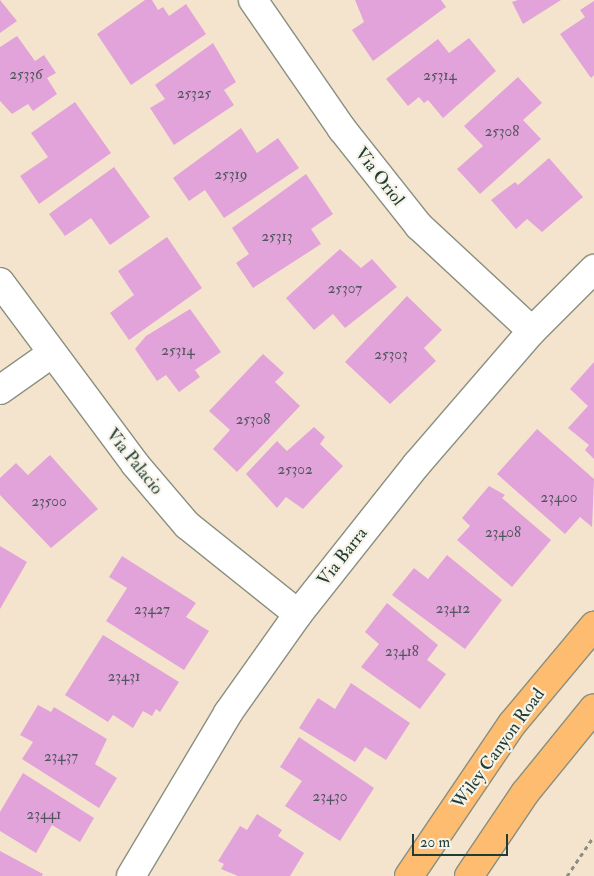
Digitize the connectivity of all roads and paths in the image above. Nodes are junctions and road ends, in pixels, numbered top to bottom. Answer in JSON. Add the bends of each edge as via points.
{"nodes":[{"id":1,"x":253,"y":0,"type":"edge"},
{"id":2,"x":594,"y":269,"type":"edge"},
{"id":3,"x":0,"y":282,"type":"edge"},
{"id":4,"x":532,"y":331,"type":"junction"},
{"id":5,"x":50,"y":354,"type":"junction"},
{"id":6,"x":0,"y":390,"type":"edge"},
{"id":7,"x":298,"y":614,"type":"junction"},
{"id":8,"x":594,"y":626,"type":"edge"},
{"id":9,"x":594,"y":708,"type":"edge"},
{"id":10,"x":594,"y":836,"type":"edge"},
{"id":11,"x":131,"y":876,"type":"edge"},
{"id":12,"x":409,"y":876,"type":"edge"},
{"id":13,"x":469,"y":876,"type":"edge"},
{"id":14,"x":567,"y":876,"type":"edge"}],
"edges":[{"from":1,"to":4,"type":"street","name":"Via Oriol","via":[[342,129],[419,226]]},
{"from":2,"to":4,"type":"street","name":"Via Barra"},
{"from":3,"to":5,"type":"street","name":"Via Palacio"},
{"from":4,"to":7,"type":"street","name":"Via Barra","via":[[417,464]]},
{"from":5,"to":6,"type":"street"},
{"from":5,"to":7,"type":"street","name":"Via Palacio","via":[[187,525]]},
{"from":7,"to":11,"type":"street","name":"Via Barra","via":[[228,713]]},
{"from":8,"to":12,"type":"main road","name":"Wiley Canyon Road","via":[[512,724]]},
{"from":9,"to":13,"type":"main road","via":[[525,792]]},
{"from":10,"to":14,"type":"path"}]}
